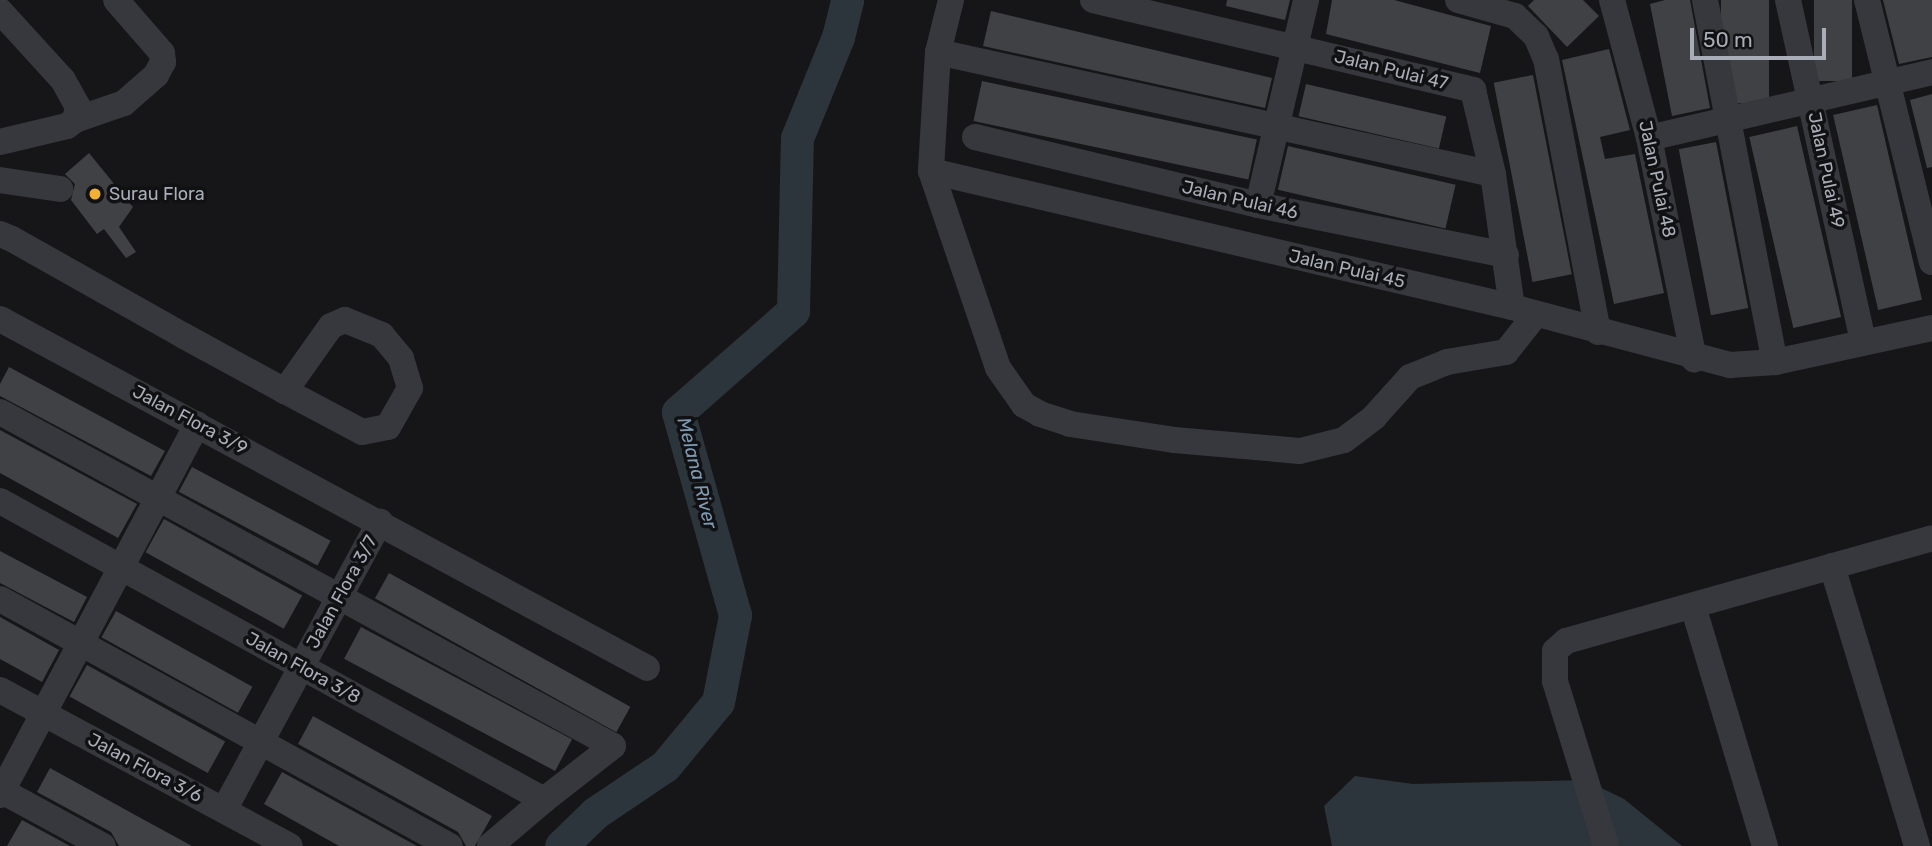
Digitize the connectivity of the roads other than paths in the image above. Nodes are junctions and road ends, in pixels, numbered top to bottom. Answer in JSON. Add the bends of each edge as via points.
{"nodes":[{"id":1,"x":116,"y":0,"type":"edge"},
{"id":2,"x":951,"y":0,"type":"edge"},
{"id":3,"x":1093,"y":0,"type":"edge"},
{"id":4,"x":1306,"y":0,"type":"edge"},
{"id":5,"x":1458,"y":0,"type":"edge"},
{"id":6,"x":1612,"y":0,"type":"edge"},
{"id":7,"x":1705,"y":0,"type":"edge"},
{"id":8,"x":1788,"y":0,"type":"edge"},
{"id":9,"x":1867,"y":0,"type":"edge"},
{"id":10,"x":0,"y":11,"type":"edge"},
{"id":11,"x":1296,"y":47,"type":"junction"},
{"id":12,"x":938,"y":52,"type":"junction"},
{"id":13,"x":1932,"y":72,"type":"edge"},
{"id":14,"x":1886,"y":84,"type":"junction"},
{"id":15,"x":1812,"y":103,"type":"junction"},
{"id":16,"x":75,"y":120,"type":"junction"},
{"id":17,"x":1730,"y":123,"type":"junction"},
{"id":18,"x":1277,"y":128,"type":"junction"},
{"id":19,"x":975,"y":138,"type":"dead end"},
{"id":20,"x":1648,"y":138,"type":"junction"},
{"id":21,"x":0,"y":142,"type":"edge"},
{"id":22,"x":931,"y":171,"type":"junction"},
{"id":23,"x":1493,"y":174,"type":"junction"},
{"id":24,"x":0,"y":180,"type":"edge"},
{"id":25,"x":61,"y":189,"type":"dead end"},
{"id":26,"x":1258,"y":205,"type":"junction"},
{"id":27,"x":0,"y":234,"type":"edge"},
{"id":28,"x":1506,"y":255,"type":"junction"},
{"id":29,"x":1932,"y":262,"type":"edge"},
{"id":30,"x":1524,"y":310,"type":"junction"},
{"id":31,"x":0,"y":319,"type":"edge"},
{"id":32,"x":1932,"y":328,"type":"edge"},
{"id":33,"x":1598,"y":332,"type":"junction"},
{"id":34,"x":1863,"y":341,"type":"junction"},
{"id":35,"x":1694,"y":359,"type":"junction"},
{"id":36,"x":1775,"y":362,"type":"junction"},
{"id":37,"x":285,"y":391,"type":"junction"},
{"id":38,"x":0,"y":412,"type":"edge"},
{"id":39,"x":197,"y":424,"type":"junction"},
{"id":40,"x":156,"y":498,"type":"junction"},
{"id":41,"x":0,"y":501,"type":"edge"},
{"id":42,"x":380,"y":522,"type":"junction"},
{"id":43,"x":1932,"y":538,"type":"edge"},
{"id":44,"x":120,"y":566,"type":"junction"},
{"id":45,"x":1832,"y":566,"type":"junction"},
{"id":46,"x":339,"y":597,"type":"junction"},
{"id":47,"x":0,"y":599,"type":"edge"},
{"id":48,"x":1693,"y":606,"type":"junction"},
{"id":49,"x":80,"y":642,"type":"junction"},
{"id":50,"x":302,"y":667,"type":"junction"},
{"id":51,"x":647,"y":668,"type":"dead end"},
{"id":52,"x":0,"y":690,"type":"edge"},
{"id":53,"x":43,"y":714,"type":"junction"},
{"id":54,"x":262,"y":741,"type":"junction"},
{"id":55,"x":1,"y":792,"type":"edge"},
{"id":56,"x":544,"y":800,"type":"junction"},
{"id":57,"x":224,"y":810,"type":"junction"},
{"id":58,"x":103,"y":846,"type":"edge"},
{"id":59,"x":290,"y":846,"type":"edge"},
{"id":60,"x":450,"y":846,"type":"edge"},
{"id":61,"x":490,"y":846,"type":"edge"},
{"id":62,"x":1606,"y":846,"type":"edge"},
{"id":63,"x":1765,"y":846,"type":"edge"},
{"id":64,"x":1917,"y":846,"type":"edge"}],
"edges":[{"from":1,"to":16,"type":"street","via":[[162,53],[163,62],[156,75],[124,103]]},
{"from":2,"to":12,"type":"street"},
{"from":3,"to":11,"type":"street","name":"Jalan Pulai 47"},
{"from":4,"to":11,"type":"street"},
{"from":5,"to":33,"type":"street","via":[[1515,16],[1536,36],[1546,59]]},
{"from":6,"to":20,"type":"street","name":"Jalan Pulai 48"},
{"from":7,"to":17,"type":"street"},
{"from":8,"to":15,"type":"street","name":"Jalan Pulai 49"},
{"from":9,"to":14,"type":"street"},
{"from":10,"to":16,"type":"street","via":[[63,80],[78,107]]},
{"from":11,"to":18,"type":"street"},
{"from":11,"to":23,"type":"street","name":"Jalan Pulai 47","via":[[1473,90]]},
{"from":12,"to":18,"type":"street"},
{"from":12,"to":22,"type":"street"},
{"from":13,"to":14,"type":"street"},
{"from":14,"to":15,"type":"street"},
{"from":14,"to":29,"type":"street"},
{"from":15,"to":17,"type":"street"},
{"from":15,"to":34,"type":"street","name":"Jalan Pulai 49"},
{"from":16,"to":21,"type":"street","via":[[56,130]]},
{"from":17,"to":20,"type":"street"},
{"from":17,"to":36,"type":"street"},
{"from":18,"to":23,"type":"street"},
{"from":18,"to":26,"type":"street"},
{"from":19,"to":26,"type":"street","name":"Jalan Pulai 46"},
{"from":20,"to":35,"type":"street","name":"Jalan Pulai 48"},
{"from":22,"to":30,"type":"street","name":"Jalan Pulai 45"},
{"from":22,"to":30,"type":"street","via":[[998,368],[1024,405],[1070,424],[1174,440],[1300,451],[1344,440],[1374,417],[1410,377],[1447,362],[1506,352]]},
{"from":23,"to":28,"type":"street","name":"Jalan Pulai 47"},
{"from":24,"to":25,"type":"street"},
{"from":26,"to":28,"type":"street","name":"Jalan Pulai 46"},
{"from":27,"to":37,"type":"street"},
{"from":28,"to":30,"type":"street","name":"Jalan Pulai 47"},
{"from":30,"to":33,"type":"street","name":"Jalan Pulai 45"},
{"from":31,"to":39,"type":"street","name":"Jalan Flora 3/9"},
{"from":32,"to":34,"type":"street","name":"Jalan Pulai 45"},
{"from":33,"to":35,"type":"street","name":"Jalan Pulai 45"},
{"from":34,"to":36,"type":"street","name":"Jalan Pulai 45"},
{"from":35,"to":36,"type":"street","name":"Jalan Pulai 45","via":[[1750,366]]},
{"from":37,"to":37,"type":"street","via":[[362,432],[388,427],[410,388],[401,358],[383,335],[345,320],[331,326]]},
{"from":38,"to":40,"type":"street"},
{"from":39,"to":40,"type":"street"},
{"from":39,"to":42,"type":"street","name":"Jalan Flora 3/9"},
{"from":40,"to":44,"type":"street"},
{"from":40,"to":46,"type":"street"},
{"from":41,"to":44,"type":"street","name":"Jalan Flora 3/8"},
{"from":42,"to":46,"type":"street","name":"Jalan Flora 3/7"},
{"from":42,"to":51,"type":"street","name":"Jalan Flora 3/9"},
{"from":43,"to":45,"type":"street"},
{"from":44,"to":49,"type":"street"},
{"from":44,"to":50,"type":"street","name":"Jalan Flora 3/8"},
{"from":45,"to":48,"type":"street"},
{"from":45,"to":64,"type":"street"},
{"from":46,"to":50,"type":"street","name":"Jalan Flora 3/7"},
{"from":46,"to":56,"type":"street","via":[[613,746]]},
{"from":47,"to":49,"type":"street"},
{"from":48,"to":62,"type":"street","via":[[1566,641],[1555,651],[1555,681]]},
{"from":48,"to":63,"type":"street"},
{"from":49,"to":53,"type":"street"},
{"from":49,"to":54,"type":"street"},
{"from":50,"to":54,"type":"street","name":"Jalan Flora 3/7"},
{"from":50,"to":56,"type":"street","name":"Jalan Flora 3/8"},
{"from":52,"to":53,"type":"street","name":"Jalan Flora 3/6"},
{"from":53,"to":55,"type":"street"},
{"from":53,"to":57,"type":"street","name":"Jalan Flora 3/6"},
{"from":54,"to":57,"type":"street","name":"Jalan Flora 3/7"},
{"from":54,"to":60,"type":"street"},
{"from":55,"to":58,"type":"street"},
{"from":56,"to":61,"type":"street"},
{"from":57,"to":59,"type":"street","name":"Jalan Flora 3/6"}]}
